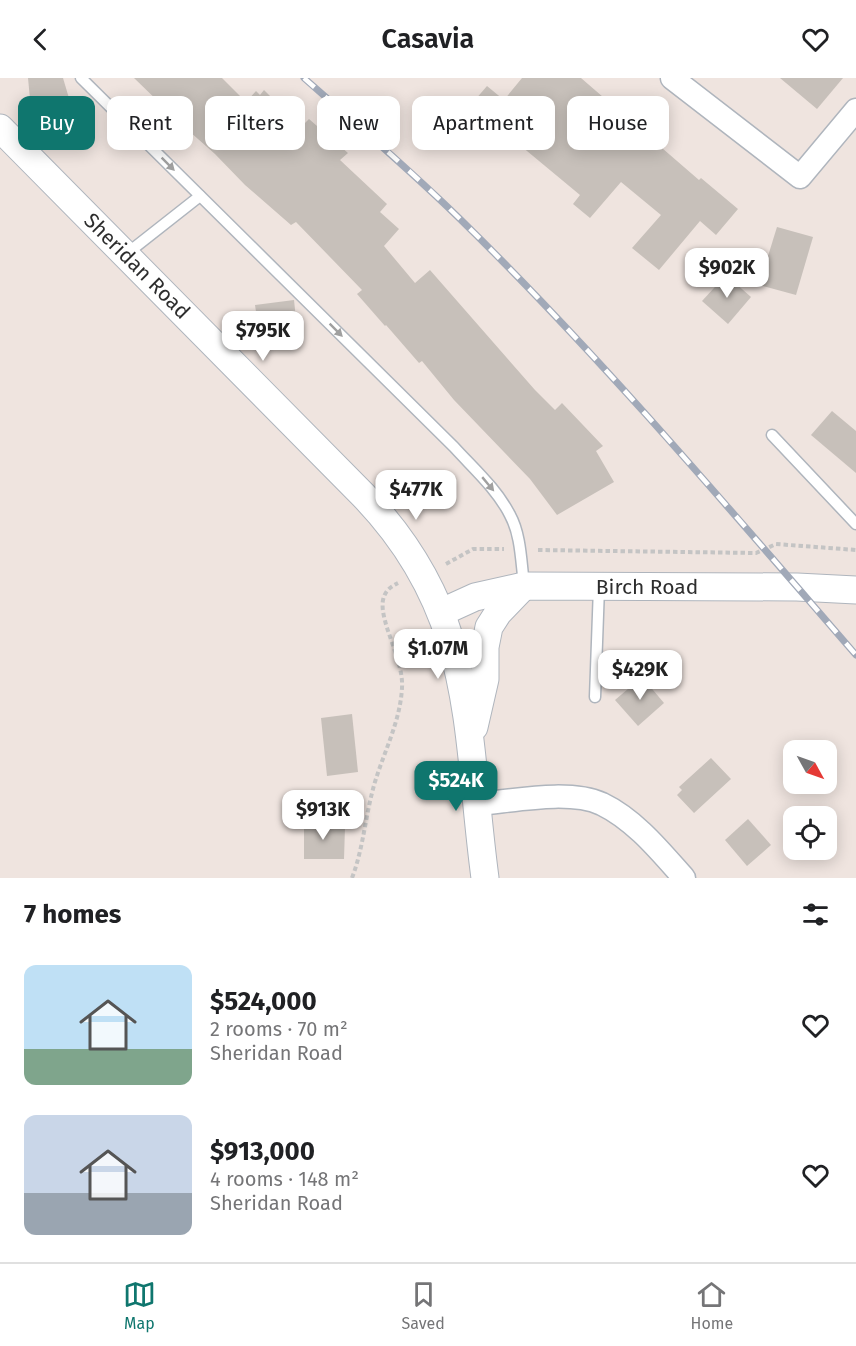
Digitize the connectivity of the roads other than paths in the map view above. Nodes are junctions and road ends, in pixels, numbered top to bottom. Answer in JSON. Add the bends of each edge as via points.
{"nodes":[{"id":1,"x":81,"y":78,"type":"edge"},
{"id":2,"x":672,"y":78,"type":"edge"},
{"id":3,"x":856,"y":110,"type":"edge"},
{"id":4,"x":0,"y":128,"type":"edge"},
{"id":5,"x":200,"y":196,"type":"junction"},
{"id":6,"x":125,"y":255,"type":"junction"},
{"id":7,"x":772,"y":435,"type":"dead end"},
{"id":8,"x":856,"y":524,"type":"edge"},
{"id":9,"x":524,"y":586,"type":"junction"},
{"id":10,"x":599,"y":586,"type":"junction"},
{"id":11,"x":856,"y":590,"type":"edge"},
{"id":12,"x":442,"y":612,"type":"junction"},
{"id":13,"x":595,"y":697,"type":"dead end"},
{"id":14,"x":471,"y":740,"type":"junction"},
{"id":15,"x":478,"y":804,"type":"junction"},
{"id":16,"x":485,"y":878,"type":"edge"},
{"id":17,"x":684,"y":878,"type":"edge"}],
"edges":[{"from":1,"to":5,"type":"lane","one_way":true},
{"from":2,"to":3,"type":"street","via":[[800,177]]},
{"from":4,"to":6,"type":"street","name":"Sheridan Road"},
{"from":5,"to":6,"type":"lane"},
{"from":5,"to":9,"type":"lane","one_way":true,"via":[[491,487],[511,516]]},
{"from":6,"to":12,"type":"street","name":"Sheridan Road","via":[[382,515],[417,562]]},
{"from":7,"to":8,"type":"lane"},
{"from":9,"to":10,"type":"street","name":"Birch Road"},
{"from":9,"to":12,"type":"street","name":"Birch Road","via":[[475,597]]},
{"from":9,"to":14,"type":"street","via":[[489,627],[484,647],[485,679]]},
{"from":10,"to":11,"type":"street","name":"Birch Road"},
{"from":10,"to":13,"type":"lane"},
{"from":12,"to":14,"type":"street","name":"Sheridan Road","via":[[456,654]]},
{"from":14,"to":15,"type":"street","name":"Sheridan Road"},
{"from":15,"to":16,"type":"street","name":"Sheridan Road"},
{"from":15,"to":17,"type":"street","via":[[565,797],[600,804],[630,823]]}]}
